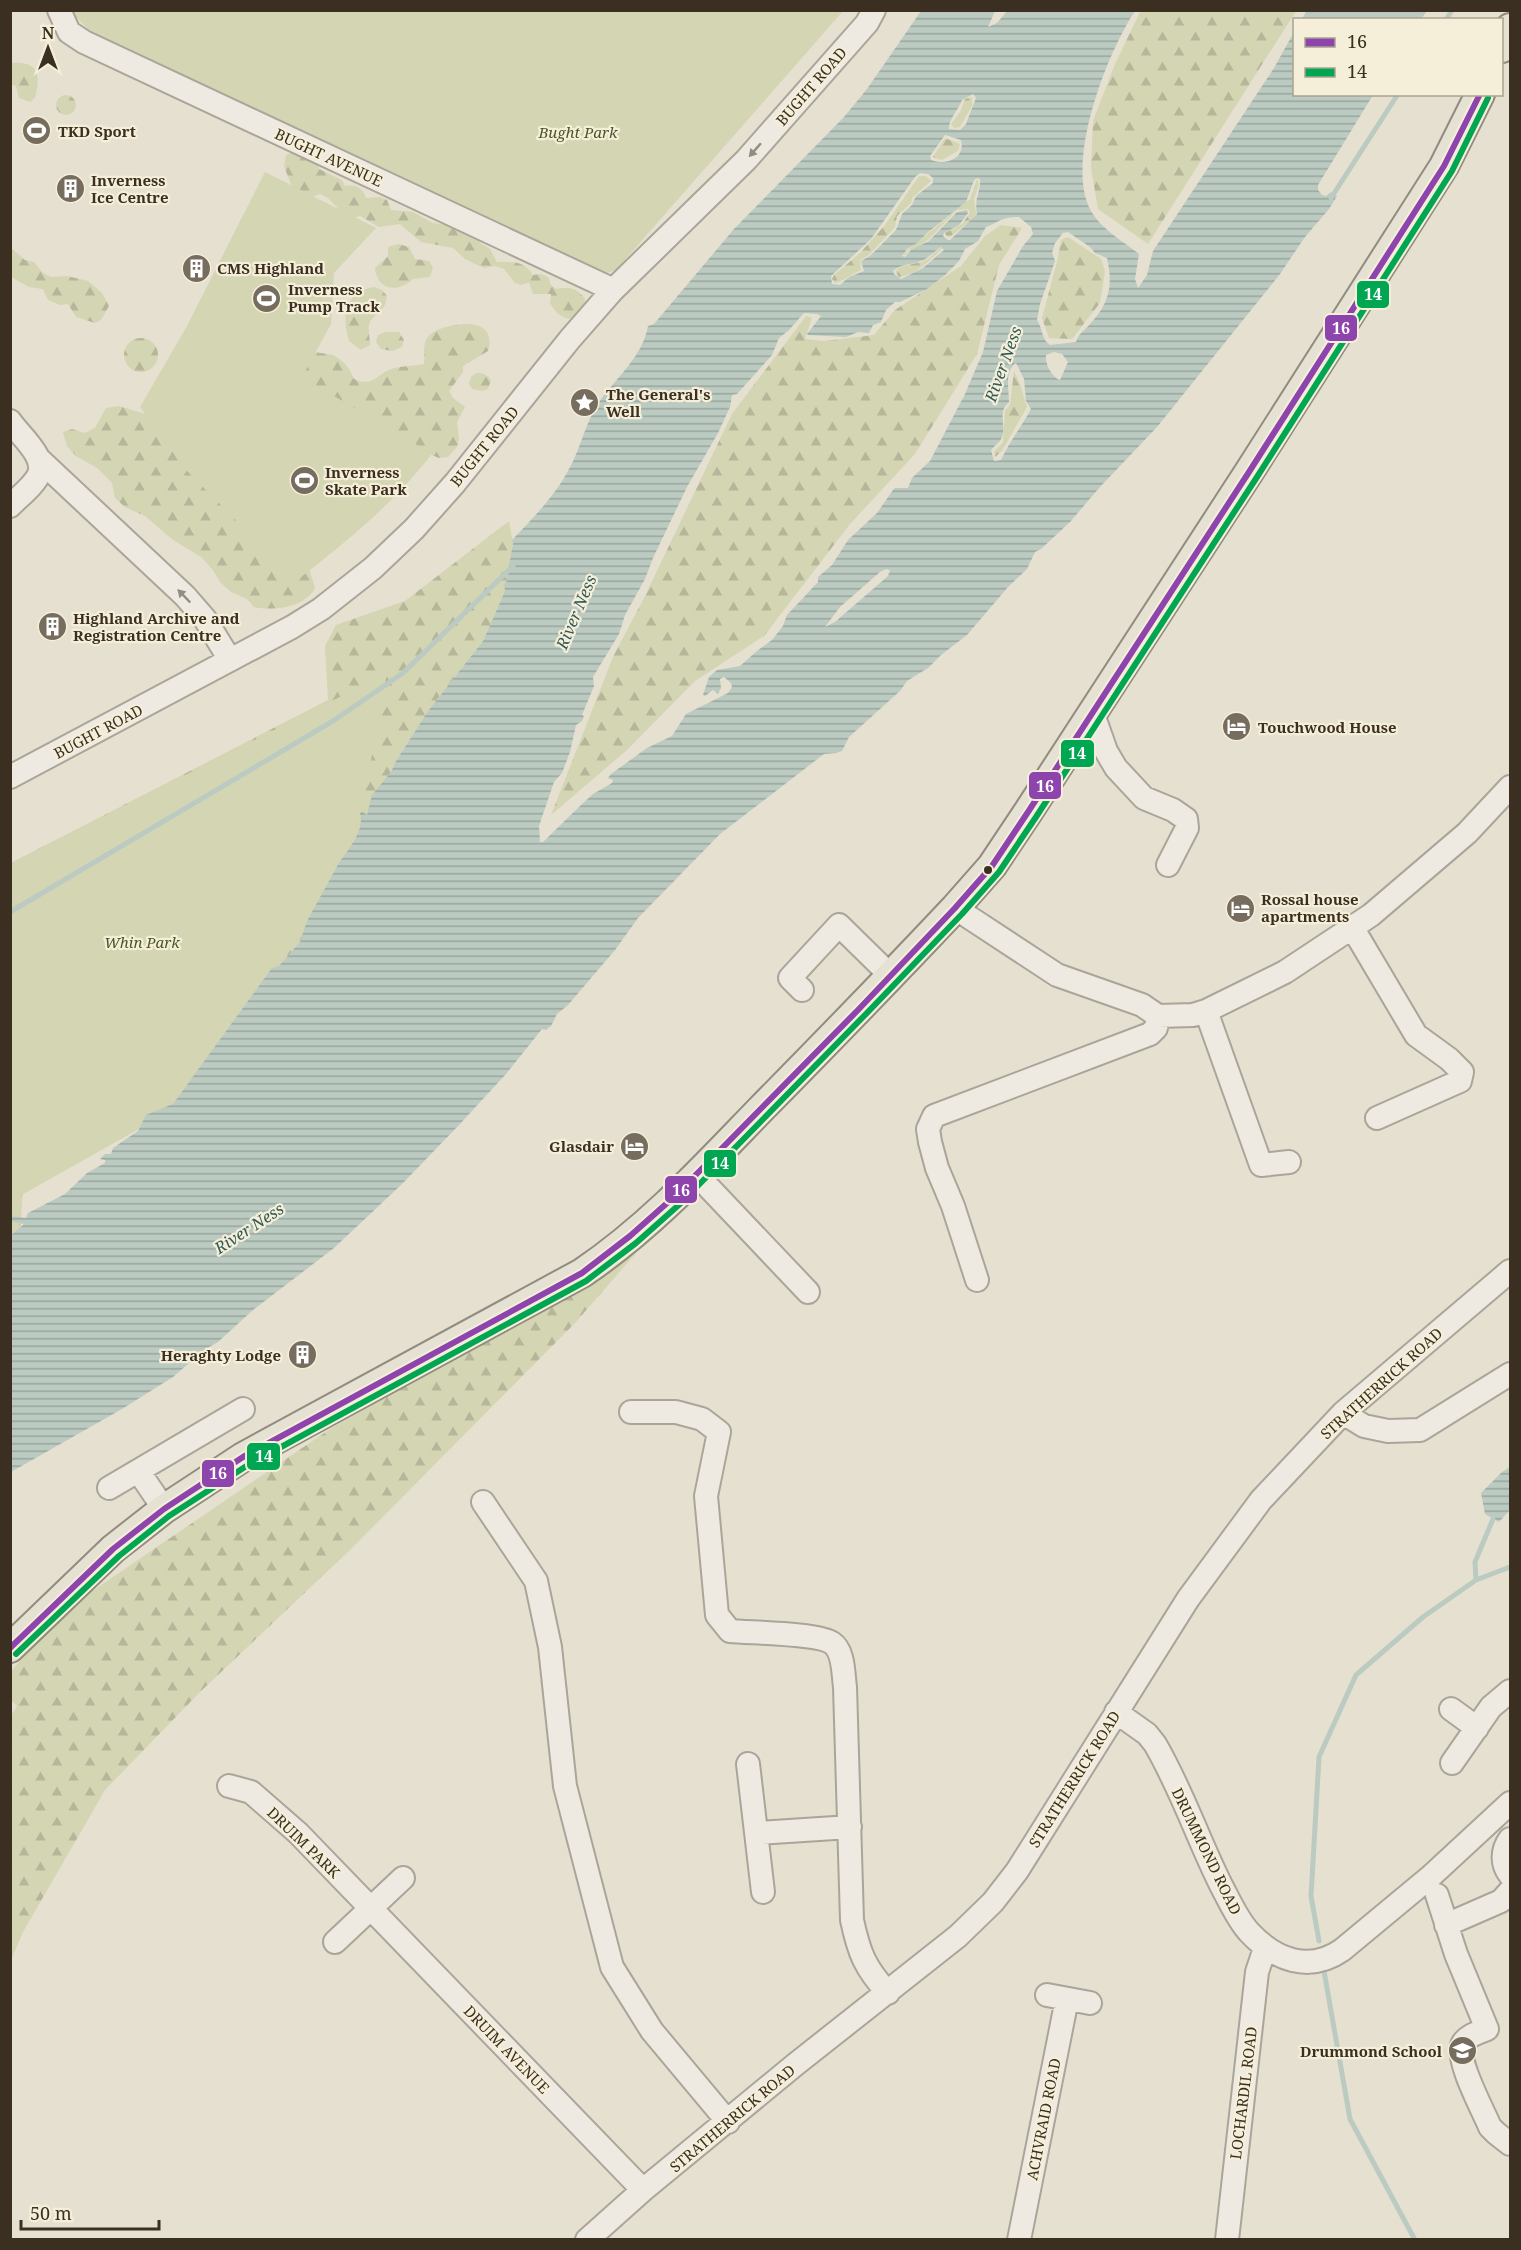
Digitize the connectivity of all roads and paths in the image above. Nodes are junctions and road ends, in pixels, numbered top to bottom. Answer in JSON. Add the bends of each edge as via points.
{"nodes":[{"id":1,"x":60,"y":10,"type":"edge"},
{"id":2,"x":874,"y":10,"type":"edge"},
{"id":3,"x":1510,"y":28,"type":"edge"},
{"id":4,"x":1503,"y":46,"type":"edge"},
{"id":5,"x":1479,"y":96,"type":"edge"},
{"id":6,"x":612,"y":291,"type":"junction"},
{"id":7,"x":10,"y":421,"type":"edge"},
{"id":8,"x":40,"y":460,"type":"junction"},
{"id":9,"x":10,"y":506,"type":"edge"},
{"id":10,"x":230,"y":660,"type":"junction"},
{"id":11,"x":1093,"y":714,"type":"junction"},
{"id":12,"x":10,"y":777,"type":"edge"},
{"id":13,"x":1510,"y":787,"type":"edge"},
{"id":14,"x":1168,"y":865,"type":"dead end"},
{"id":15,"x":955,"y":908,"type":"junction"},
{"id":16,"x":1352,"y":927,"type":"junction"},
{"id":17,"x":891,"y":976,"type":"junction"},
{"id":18,"x":802,"y":990,"type":"dead end"},
{"id":19,"x":1206,"y":1011,"type":"junction"},
{"id":20,"x":1158,"y":1016,"type":"junction"},
{"id":21,"x":1377,"y":1118,"type":"dead end"},
{"id":22,"x":1289,"y":1162,"type":"dead end"},
{"id":23,"x":697,"y":1175,"type":"junction"},
{"id":24,"x":1510,"y":1271,"type":"edge"},
{"id":25,"x":978,"y":1280,"type":"dead end"},
{"id":26,"x":808,"y":1292,"type":"dead end"},
{"id":27,"x":1510,"y":1374,"type":"edge"},
{"id":28,"x":243,"y":1409,"type":"dead end"},
{"id":29,"x":632,"y":1412,"type":"dead end"},
{"id":30,"x":1343,"y":1413,"type":"junction"},
{"id":31,"x":139,"y":1472,"type":"junction"},
{"id":32,"x":110,"y":1488,"type":"dead end"},
{"id":33,"x":483,"y":1502,"type":"dead end"},
{"id":34,"x":164,"y":1509,"type":"junction"},
{"id":35,"x":10,"y":1648,"type":"edge"},
{"id":36,"x":1510,"y":1691,"type":"edge"},
{"id":37,"x":1451,"y":1709,"type":"dead end"},
{"id":38,"x":1116,"y":1712,"type":"junction"},
{"id":39,"x":1477,"y":1728,"type":"junction"},
{"id":40,"x":1452,"y":1763,"type":"dead end"},
{"id":41,"x":748,"y":1764,"type":"dead end"},
{"id":42,"x":230,"y":1786,"type":"dead end"},
{"id":43,"x":1510,"y":1803,"type":"edge"},
{"id":44,"x":850,"y":1827,"type":"junction"},
{"id":45,"x":757,"y":1833,"type":"junction"},
{"id":46,"x":1510,"y":1839,"type":"edge"},
{"id":47,"x":1510,"y":1875,"type":"edge"},
{"id":48,"x":403,"y":1878,"type":"dead end"},
{"id":49,"x":1510,"y":1891,"type":"edge"},
{"id":50,"x":763,"y":1892,"type":"dead end"},
{"id":51,"x":1437,"y":1895,"type":"dead end"},
{"id":52,"x":371,"y":1909,"type":"junction"},
{"id":53,"x":1446,"y":1925,"type":"junction"},
{"id":54,"x":335,"y":1942,"type":"dead end"},
{"id":55,"x":1265,"y":1948,"type":"junction"},
{"id":56,"x":888,"y":1993,"type":"junction"},
{"id":57,"x":1090,"y":2003,"type":"dead end"},
{"id":58,"x":728,"y":2122,"type":"junction"},
{"id":59,"x":1510,"y":2144,"type":"edge"},
{"id":60,"x":643,"y":2190,"type":"junction"},
{"id":61,"x":587,"y":2240,"type":"edge"},
{"id":62,"x":1019,"y":2240,"type":"edge"},
{"id":63,"x":1227,"y":2240,"type":"edge"}],
"edges":[{"from":1,"to":6,"type":"street","name":"BUGHT AVENUE","via":[[69,32],[84,42]]},
{"from":2,"to":6,"type":"street","name":"BUGHT ROAD","one_way":true,"via":[[867,23],[746,160]]},
{"from":3,"to":4,"type":"main road"},
{"from":5,"to":11,"type":"main road","via":[[1432,183]]},
{"from":6,"to":10,"type":"street","name":"BUGHT ROAD","via":[[414,529],[321,609]]},
{"from":7,"to":8,"type":"street"},
{"from":8,"to":9,"type":"street","via":[[38,477]]},
{"from":10,"to":8,"type":"street","one_way":true,"via":[[185,596]]},
{"from":10,"to":12,"type":"street","name":"BUGHT ROAD"},
{"from":11,"to":14,"type":"street","via":[[1116,768],[1144,798],[1186,819],[1187,828]]},
{"from":11,"to":15,"type":"main road","via":[[992,866]]},
{"from":13,"to":16,"type":"street","via":[[1467,833]]},
{"from":15,"to":17,"type":"main road"},
{"from":15,"to":20,"type":"street","via":[[1057,975],[1142,1005]]},
{"from":16,"to":19,"type":"street","via":[[1285,972]]},
{"from":16,"to":21,"type":"street","via":[[1416,1035],[1462,1072],[1460,1081]]},
{"from":17,"to":18,"type":"street","via":[[839,925],[790,978]]},
{"from":17,"to":23,"type":"main road"},
{"from":19,"to":20,"type":"street"},
{"from":19,"to":22,"type":"street","via":[[1261,1165]]},
{"from":20,"to":25,"type":"street","via":[[1156,1028],[1150,1034],[934,1116],[928,1129],[937,1168]]},
{"from":23,"to":26,"type":"street"},
{"from":23,"to":34,"type":"main road","via":[[649,1223],[582,1273],[263,1445]]},
{"from":24,"to":30,"type":"street","name":"STRATHERRICK ROAD"},
{"from":27,"to":30,"type":"street","via":[[1420,1430],[1388,1431],[1364,1425]]},
{"from":28,"to":31,"type":"street"},
{"from":29,"to":44,"type":"street","via":[[676,1412],[702,1419],[718,1432],[706,1496],[717,1615],[730,1631],[832,1642],[840,1653],[845,1687]]},
{"from":30,"to":38,"type":"street","name":"STRATHERRICK ROAD","via":[[1261,1500],[1188,1599]]},
{"from":31,"to":32,"type":"street"},
{"from":31,"to":34,"type":"street"},
{"from":33,"to":58,"type":"street","via":[[536,1581],[550,1647],[565,1786],[612,1967],[652,2031]]},
{"from":34,"to":35,"type":"main road","via":[[113,1549]]},
{"from":36,"to":39,"type":"street","via":[[1491,1707]]},
{"from":37,"to":39,"type":"street"},
{"from":38,"to":55,"type":"street","name":"DRUMMOND ROAD","via":[[1155,1744],[1236,1912]]},
{"from":38,"to":56,"type":"street","name":"STRATHERRICK ROAD","via":[[1017,1871],[993,1902]]},
{"from":39,"to":40,"type":"street"},
{"from":41,"to":45,"type":"street"},
{"from":42,"to":52,"type":"street","name":"DRUIM PARK","via":[[251,1792],[298,1833]]},
{"from":43,"to":55,"type":"street","name":"DRUMMOND ROAD","via":[[1430,1877],[1333,1956],[1291,1962]]},
{"from":44,"to":45,"type":"street"},
{"from":44,"to":56,"type":"street","via":[[852,1920],[858,1948],[864,1964]]},
{"from":45,"to":50,"type":"street"},
{"from":46,"to":47,"type":"street","via":[[1503,1858]]},
{"from":48,"to":52,"type":"street"},
{"from":49,"to":53,"type":"street","via":[[1501,1901]]},
{"from":51,"to":53,"type":"street"},
{"from":52,"to":54,"type":"street"},
{"from":52,"to":60,"type":"street","name":"DRUIM AVENUE"},
{"from":53,"to":59,"type":"street","via":[[1486,2029],[1468,2037],[1460,2057],[1490,2127]]},
{"from":55,"to":63,"type":"street","name":"LOCHARDIL ROAD","via":[[1257,1972]]},
{"from":56,"to":58,"type":"street","name":"STRATHERRICK ROAD"},
{"from":57,"to":62,"type":"street","name":"ACHVRAID ROAD","via":[[1057,1997]]},
{"from":58,"to":60,"type":"street","name":"STRATHERRICK ROAD"},
{"from":60,"to":61,"type":"street","name":"STRATHERRICK ROAD"}]}
